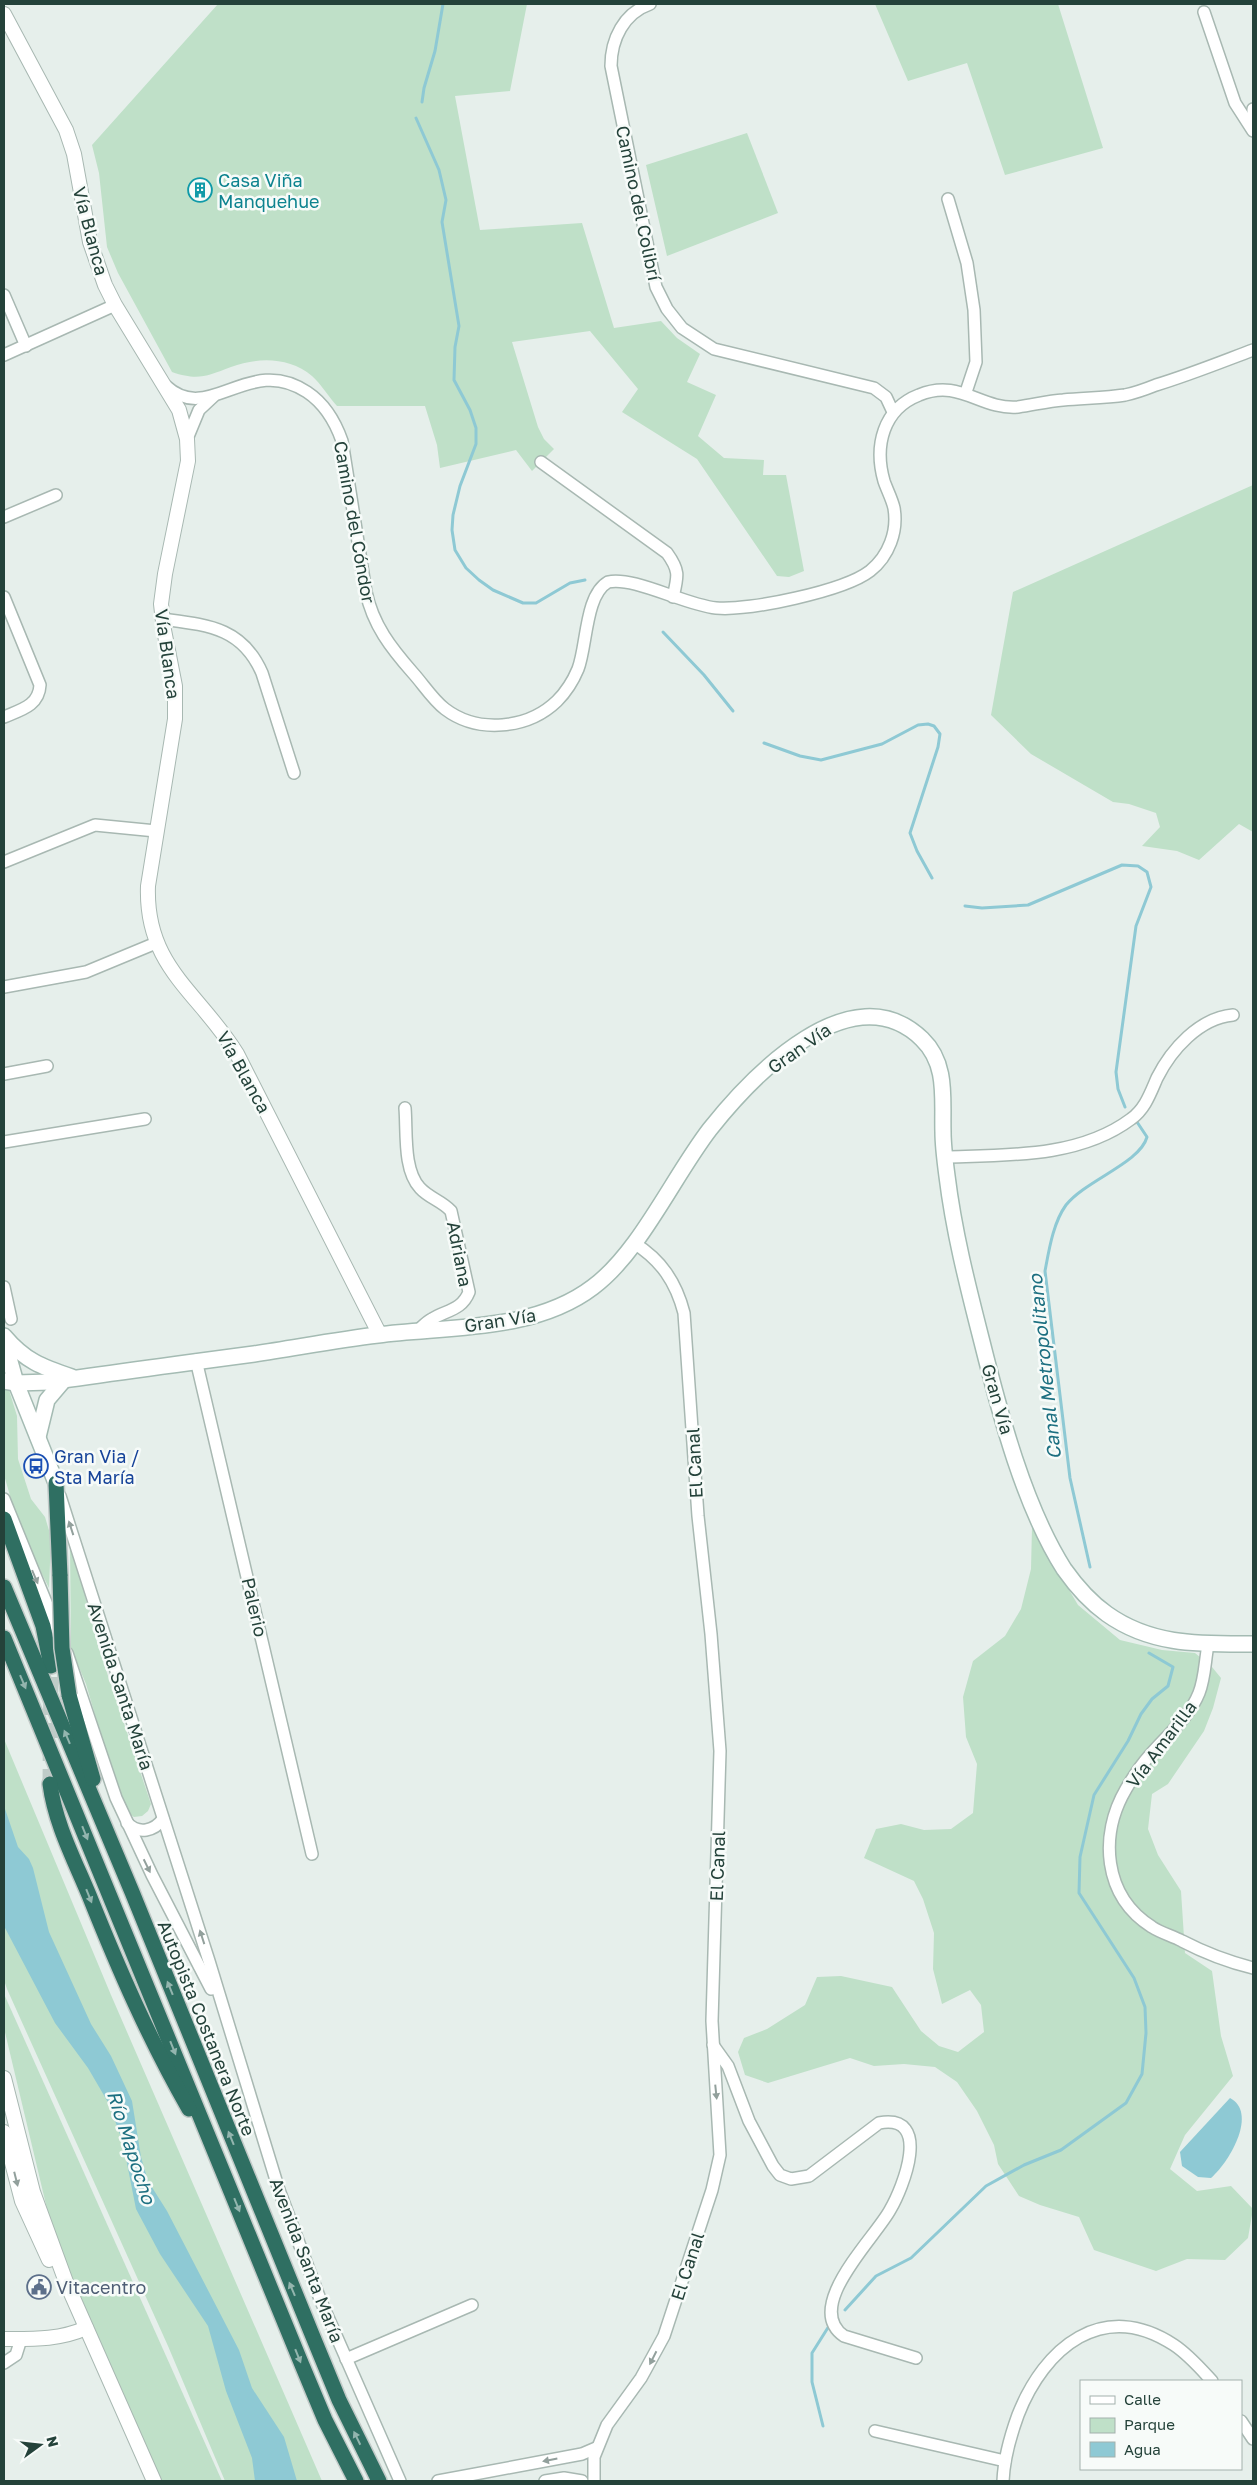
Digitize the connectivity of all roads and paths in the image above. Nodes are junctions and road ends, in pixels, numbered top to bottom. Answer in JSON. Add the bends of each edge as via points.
{"nodes":[{"id":1,"x":650,"y":4,"type":"edge"},
{"id":2,"x":1204,"y":12,"type":"dead end"},
{"id":3,"x":4,"y":14,"type":"edge"},
{"id":4,"x":1253,"y":109,"type":"edge"},
{"id":5,"x":1253,"y":132,"type":"edge"},
{"id":6,"x":948,"y":199,"type":"dead end"},
{"id":7,"x":4,"y":295,"type":"edge"},
{"id":8,"x":115,"y":305,"type":"junction"},
{"id":9,"x":26,"y":346,"type":"junction"},
{"id":10,"x":1253,"y":350,"type":"edge"},
{"id":11,"x":4,"y":355,"type":"edge"},
{"id":12,"x":164,"y":384,"type":"junction"},
{"id":13,"x":966,"y":392,"type":"junction"},
{"id":14,"x":214,"y":396,"type":"junction"},
{"id":15,"x":893,"y":412,"type":"junction"},
{"id":16,"x":187,"y":438,"type":"junction"},
{"id":17,"x":541,"y":462,"type":"dead end"},
{"id":18,"x":56,"y":495,"type":"dead end"},
{"id":19,"x":4,"y":517,"type":"edge"},
{"id":20,"x":4,"y":597,"type":"edge"},
{"id":21,"x":673,"y":597,"type":"junction"},
{"id":22,"x":162,"y":618,"type":"junction"},
{"id":23,"x":4,"y":717,"type":"edge"},
{"id":24,"x":294,"y":773,"type":"dead end"},
{"id":25,"x":156,"y":831,"type":"junction"},
{"id":26,"x":4,"y":862,"type":"edge"},
{"id":27,"x":156,"y":943,"type":"junction"},
{"id":28,"x":4,"y":988,"type":"edge"},
{"id":29,"x":1233,"y":1015,"type":"dead end"},
{"id":30,"x":47,"y":1066,"type":"dead end"},
{"id":31,"x":4,"y":1074,"type":"edge"},
{"id":32,"x":405,"y":1108,"type":"dead end"},
{"id":33,"x":145,"y":1119,"type":"dead end"},
{"id":34,"x":4,"y":1142,"type":"edge"},
{"id":35,"x":945,"y":1157,"type":"junction"},
{"id":36,"x":634,"y":1243,"type":"junction"},
{"id":37,"x":4,"y":1287,"type":"edge"},
{"id":38,"x":11,"y":1319,"type":"dead end"},
{"id":39,"x":416,"y":1332,"type":"junction"},
{"id":40,"x":4,"y":1335,"type":"edge"},
{"id":41,"x":380,"y":1335,"type":"junction"},
{"id":42,"x":4,"y":1340,"type":"edge"},
{"id":43,"x":196,"y":1360,"type":"junction"},
{"id":44,"x":70,"y":1379,"type":"junction"},
{"id":45,"x":10,"y":1382,"type":"edge"},
{"id":46,"x":38,"y":1437,"type":"junction"},
{"id":47,"x":56,"y":1483,"type":"junction"},
{"id":48,"x":4,"y":1499,"type":"edge"},
{"id":49,"x":4,"y":1519,"type":"edge"},
{"id":50,"x":4,"y":1587,"type":"edge"},
{"id":51,"x":4,"y":1638,"type":"edge"},
{"id":52,"x":1208,"y":1644,"type":"junction"},
{"id":53,"x":1253,"y":1644,"type":"edge"},
{"id":54,"x":51,"y":1666,"type":"tunnel mouth"},
{"id":55,"x":50,"y":1784,"type":"tunnel mouth"},
{"id":56,"x":100,"y":1814,"type":"junction"},
{"id":57,"x":164,"y":1818,"type":"junction"},
{"id":58,"x":126,"y":1822,"type":"junction"},
{"id":59,"x":312,"y":1854,"type":"dead end"},
{"id":60,"x":1253,"y":1968,"type":"edge"},
{"id":61,"x":231,"y":2034,"type":"junction"},
{"id":62,"x":712,"y":2043,"type":"junction"},
{"id":63,"x":4,"y":2078,"type":"edge"},
{"id":64,"x":4,"y":2132,"type":"edge"},
{"id":65,"x":212,"y":2144,"type":"junction"},
{"id":66,"x":66,"y":2282,"type":"junction"},
{"id":67,"x":472,"y":2305,"type":"dead end"},
{"id":68,"x":86,"y":2328,"type":"junction"},
{"id":69,"x":4,"y":2339,"type":"edge"},
{"id":70,"x":20,"y":2339,"type":"junction"},
{"id":71,"x":916,"y":2358,"type":"dead end"},
{"id":72,"x":346,"y":2359,"type":"junction"},
{"id":73,"x":4,"y":2364,"type":"edge"},
{"id":74,"x":1211,"y":2380,"type":"edge"},
{"id":75,"x":1242,"y":2422,"type":"edge"},
{"id":76,"x":875,"y":2431,"type":"dead end"},
{"id":77,"x":1253,"y":2440,"type":"edge"},
{"id":78,"x":596,"y":2448,"type":"junction"},
{"id":79,"x":1005,"y":2462,"type":"junction"},
{"id":80,"x":154,"y":2481,"type":"edge"},
{"id":81,"x":356,"y":2481,"type":"edge"},
{"id":82,"x":379,"y":2481,"type":"edge"},
{"id":83,"x":400,"y":2481,"type":"edge"},
{"id":84,"x":438,"y":2481,"type":"edge"},
{"id":85,"x":545,"y":2481,"type":"edge"},
{"id":86,"x":582,"y":2481,"type":"edge"},
{"id":87,"x":594,"y":2481,"type":"edge"},
{"id":88,"x":1003,"y":2481,"type":"edge"}],
"edges":[{"from":1,"to":15,"type":"street","name":"Camino del Colibrí","via":[[633,13],[622,26],[614,41],[611,66],[653,276],[667,309],[687,332],[714,349],[874,388],[886,397]]},
{"from":2,"to":5,"type":"street","via":[[1236,104]]},
{"from":3,"to":8,"type":"street","name":"Vía Blanca","via":[[66,130],[74,154],[90,242]]},
{"from":4,"to":5,"type":"street"},
{"from":6,"to":13,"type":"street","via":[[967,263],[974,310],[976,362]]},
{"from":7,"to":9,"type":"street"},
{"from":8,"to":9,"type":"street"},
{"from":8,"to":12,"type":"street","name":"Vía Blanca"},
{"from":9,"to":11,"type":"street"},
{"from":10,"to":13,"type":"street","via":[[1126,395],[1017,407],[992,404]]},
{"from":12,"to":14,"type":"street","name":"Camino del Cóndor","via":[[182,397]]},
{"from":12,"to":16,"type":"street","name":"Vía Blanca","via":[[179,410]]},
{"from":13,"to":15,"type":"street","via":[[948,389],[928,392],[909,399]]},
{"from":14,"to":16,"type":"street","name":"Camino del Cóndor","via":[[199,410]]},
{"from":14,"to":21,"type":"street","name":"Camino del Cóndor","via":[[245,383],[275,379],[305,390],[328,412],[342,441],[359,556],[375,623],[387,642],[444,708],[463,719],[485,725],[518,722],[539,714],[557,701],[579,667],[596,593],[603,585],[622,582]]},
{"from":15,"to":21,"type":"street","name":"Camino del Cóndor","via":[[884,429],[881,454],[884,481],[895,516],[893,535],[886,552],[869,572],[854,580],[784,601],[749,607],[714,607]]},
{"from":16,"to":22,"type":"street","name":"Vía Blanca","via":[[188,461],[162,589]]},
{"from":17,"to":21,"type":"street","via":[[667,553],[678,575]]},
{"from":18,"to":19,"type":"street"},
{"from":20,"to":23,"type":"street","via":[[38,678],[39,694],[30,706]]},
{"from":22,"to":24,"type":"street","via":[[220,629],[245,646],[262,673]]},
{"from":22,"to":25,"type":"street","name":"Vía Blanca","via":[[174,671],[176,702]]},
{"from":25,"to":26,"type":"street","via":[[95,825]]},
{"from":25,"to":27,"type":"street","name":"Vía Blanca","via":[[148,900]]},
{"from":27,"to":28,"type":"street","via":[[86,972]]},
{"from":27,"to":41,"type":"street","name":"Vía Blanca","via":[[172,972],[217,1024],[237,1054]]},
{"from":29,"to":35,"type":"street","via":[[1202,1027],[1184,1040],[1167,1062],[1140,1112],[1110,1133],[1081,1144],[1050,1150]]},
{"from":30,"to":31,"type":"street"},
{"from":32,"to":39,"type":"street","name":"Adriana","via":[[408,1168],[412,1180],[422,1190],[444,1202],[451,1211],[469,1292],[458,1308],[431,1319]]},
{"from":33,"to":34,"type":"street"},
{"from":35,"to":36,"type":"main road","name":"Gran Vía","via":[[943,1082],[928,1046],[912,1030],[893,1022],[870,1017],[848,1018],[808,1037],[773,1063],[742,1093],[698,1146]]},
{"from":35,"to":52,"type":"main road","name":"Gran Vía","via":[[956,1237],[1000,1412],[1028,1492],[1059,1560],[1085,1594],[1120,1622],[1160,1639]]},
{"from":36,"to":39,"type":"main road","name":"Gran Vía","via":[[599,1283],[561,1307],[518,1320]]},
{"from":36,"to":62,"type":"street","name":"El Canal","via":[[655,1259],[668,1275],[684,1313],[698,1516],[720,1751]]},
{"from":37,"to":38,"type":"street"},
{"from":39,"to":41,"type":"main road","name":"Gran Vía"},
{"from":40,"to":44,"type":"main road","name":"Gran Vía","via":[[24,1358]]},
{"from":41,"to":43,"type":"main road","name":"Gran Vía"},
{"from":42,"to":45,"type":"main road","name":"Avenida Santa María"},
{"from":43,"to":44,"type":"main road","name":"Gran Vía"},
{"from":43,"to":59,"type":"street","name":"Palerio"},
{"from":44,"to":45,"type":"main road","name":"Gran Vía"},
{"from":44,"to":46,"type":"main road","via":[[47,1400]]},
{"from":45,"to":46,"type":"main road","name":"Avenida Santa María"},
{"from":46,"to":47,"type":"main road","name":"Avenida Santa María"},
{"from":47,"to":56,"type":"highway","bridge":true,"via":[[62,1648],[69,1695],[96,1788]]},
{"from":57,"to":47,"type":"street","name":"Avenida Santa María","one_way":true},
{"from":48,"to":58,"type":"street","name":"Avenida Santa María","one_way":true,"via":[[69,1657],[107,1777]]},
{"from":49,"to":54,"type":"highway","via":[[43,1626]]},
{"from":56,"to":50,"type":"highway","name":"Autopista Costanera Norte","one_way":true},
{"from":51,"to":65,"type":"highway","one_way":true},
{"from":52,"to":53,"type":"main road","name":"Gran Vía"},
{"from":52,"to":60,"type":"street","name":"Vía Amarilla","via":[[1202,1684],[1195,1702],[1184,1719],[1149,1755],[1122,1798],[1109,1833],[1110,1870],[1126,1901],[1152,1927],[1212,1955]]},
{"from":55,"to":65,"type":"highway","one_way":true,"via":[[60,1826],[131,1998],[184,2100]]},
{"from":82,"to":56,"type":"highway","name":"Autopista Costanera Norte","one_way":true,"via":[[310,2332]]},
{"from":57,"to":58,"type":"street","via":[[156,1827],[143,1830]]},
{"from":61,"to":57,"type":"street","name":"Avenida Santa María","one_way":true},
{"from":58,"to":61,"type":"street","name":"Avenida Santa María","one_way":true,"via":[[201,1966]]},
{"from":61,"to":72,"type":"street","name":"Avenida Santa María","via":[[279,2190]]},
{"from":62,"to":71,"type":"street","via":[[728,2066],[750,2121],[773,2166],[785,2177],[797,2180],[809,2176],[879,2123],[891,2122],[906,2132],[912,2148],[896,2199],[847,2270],[833,2301],[830,2318],[834,2328],[844,2336]]},
{"from":62,"to":78,"type":"street","name":"El Canal","one_way":true,"via":[[720,2133],[717,2173],[664,2336],[641,2378],[607,2425]]},
{"from":63,"to":66,"type":"street","via":[[33,2192]]},
{"from":64,"to":66,"type":"street","one_way":true,"via":[[22,2201],[51,2264]]},
{"from":65,"to":81,"type":"highway","one_way":true,"via":[[310,2384]]},
{"from":66,"to":68,"type":"street"},
{"from":67,"to":72,"type":"street"},
{"from":68,"to":70,"type":"street","via":[[70,2335]]},
{"from":68,"to":80,"type":"street"},
{"from":69,"to":70,"type":"street"},
{"from":70,"to":73,"type":"street","via":[[16,2355]]},
{"from":72,"to":83,"type":"street","name":"Avenida Santa María"},
{"from":74,"to":79,"type":"street","via":[[1182,2351],[1152,2334],[1120,2327],[1090,2332],[1062,2347],[1040,2372],[1012,2430]]},
{"from":75,"to":77,"type":"street"},
{"from":76,"to":79,"type":"street"},
{"from":78,"to":84,"type":"street","one_way":true,"via":[[582,2454]]},
{"from":78,"to":87,"type":"street","name":"El Canal"},
{"from":79,"to":88,"type":"street"},
{"from":85,"to":86,"type":"street","via":[[564,2478]]}]}
